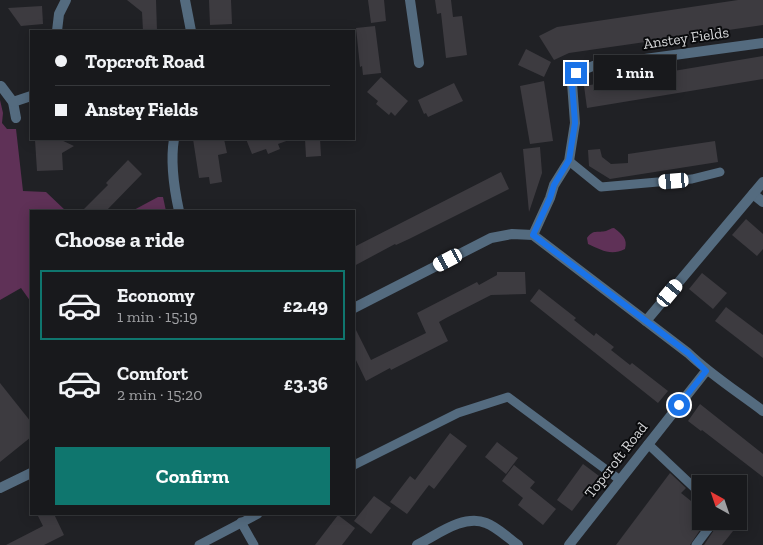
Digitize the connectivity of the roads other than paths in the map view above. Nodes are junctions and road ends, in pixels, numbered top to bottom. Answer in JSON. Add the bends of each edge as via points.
{"nodes":[{"id":1,"x":66,"y":0,"type":"edge"},
{"id":2,"x":185,"y":0,"type":"edge"},
{"id":3,"x":410,"y":0,"type":"edge"},
{"id":4,"x":57,"y":30,"type":"edge"},
{"id":5,"x":191,"y":30,"type":"edge"},
{"id":6,"x":763,"y":43,"type":"edge"},
{"id":7,"x":419,"y":63,"type":"dead end"},
{"id":8,"x":2,"y":86,"type":"dead end"},
{"id":9,"x":30,"y":96,"type":"edge"},
{"id":10,"x":13,"y":102,"type":"junction"},
{"id":11,"x":16,"y":118,"type":"dead end"},
{"id":12,"x":174,"y":140,"type":"edge"},
{"id":13,"x":569,"y":160,"type":"junction"},
{"id":14,"x":720,"y":172,"type":"dead end"},
{"id":15,"x":763,"y":182,"type":"edge"},
{"id":16,"x":753,"y":194,"type":"junction"},
{"id":17,"x":763,"y":202,"type":"edge"},
{"id":18,"x":179,"y":210,"type":"edge"},
{"id":19,"x":533,"y":235,"type":"junction"},
{"id":20,"x":355,"y":307,"type":"edge"},
{"id":21,"x":646,"y":321,"type":"junction"},
{"id":22,"x":706,"y":371,"type":"junction"},
{"id":23,"x":763,"y":411,"type":"edge"},
{"id":24,"x":648,"y":444,"type":"junction"},
{"id":25,"x":355,"y":464,"type":"edge"},
{"id":26,"x":30,"y":473,"type":"edge"},
{"id":27,"x":620,"y":480,"type":"junction"},
{"id":28,"x":692,"y":486,"type":"edge"},
{"id":29,"x":0,"y":488,"type":"edge"},
{"id":30,"x":256,"y":515,"type":"edge"},
{"id":31,"x":241,"y":522,"type":"junction"},
{"id":32,"x":707,"y":530,"type":"edge"},
{"id":33,"x":199,"y":545,"type":"edge"},
{"id":34,"x":254,"y":545,"type":"edge"},
{"id":35,"x":417,"y":545,"type":"edge"},
{"id":36,"x":518,"y":545,"type":"edge"},
{"id":37,"x":569,"y":545,"type":"edge"},
{"id":38,"x":696,"y":545,"type":"edge"}],
"edges":[{"from":1,"to":4,"type":"street","via":[[59,14]]},
{"from":2,"to":5,"type":"street"},
{"from":3,"to":7,"type":"street"},
{"from":6,"to":13,"type":"street","name":"Anstey Fields","via":[[594,66],[576,73],[572,83],[575,123]]},
{"from":8,"to":10,"type":"street"},
{"from":9,"to":10,"type":"street"},
{"from":10,"to":11,"type":"street"},
{"from":12,"to":18,"type":"street","via":[[174,191]]},
{"from":13,"to":14,"type":"lane","via":[[601,187],[692,179]]},
{"from":13,"to":19,"type":"street","name":"Anstey Fields","via":[[554,185]]},
{"from":15,"to":16,"type":"street"},
{"from":16,"to":17,"type":"street"},
{"from":16,"to":21,"type":"street"},
{"from":19,"to":20,"type":"street","via":[[491,238]]},
{"from":19,"to":21,"type":"street"},
{"from":21,"to":22,"type":"street"},
{"from":22,"to":23,"type":"street"},
{"from":22,"to":24,"type":"street","name":"Topcroft Road"},
{"from":24,"to":27,"type":"street","name":"Topcroft Road"},
{"from":24,"to":28,"type":"lane"},
{"from":25,"to":27,"type":"lane","via":[[458,413],[508,397]]},
{"from":26,"to":29,"type":"street"},
{"from":27,"to":37,"type":"street","name":"Topcroft Road"},
{"from":30,"to":31,"type":"lane"},
{"from":31,"to":33,"type":"lane"},
{"from":31,"to":34,"type":"lane"},
{"from":32,"to":38,"type":"lane"},
{"from":35,"to":36,"type":"street","via":[[458,523],[477,521],[487,523]]}]}
